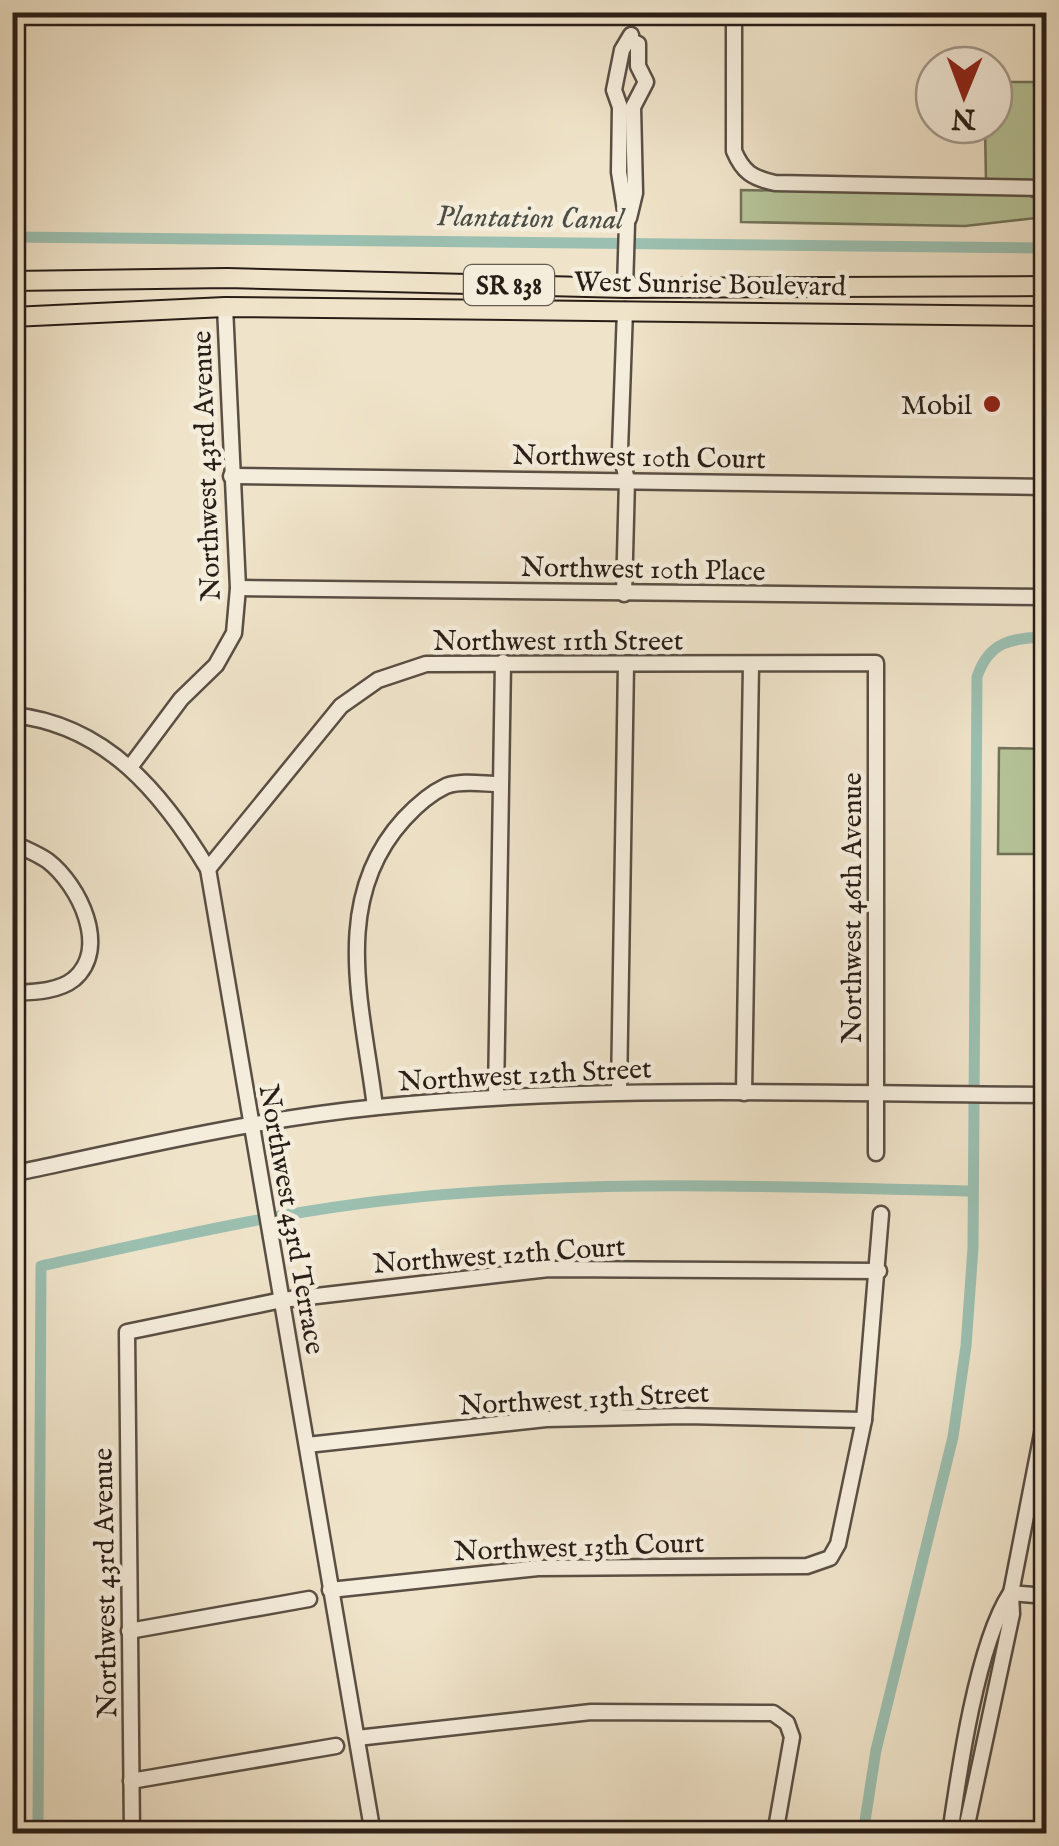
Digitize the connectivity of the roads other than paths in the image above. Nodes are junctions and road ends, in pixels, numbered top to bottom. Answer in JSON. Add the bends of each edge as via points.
{"nodes":[{"id":1,"x":734,"y":12,"type":"edge"},
{"id":2,"x":619,"y":65,"type":"junction"},
{"id":3,"x":638,"y":66,"type":"junction"},
{"id":4,"x":1046,"y":188,"type":"edge"},
{"id":5,"x":627,"y":223,"type":"junction"},
{"id":6,"x":625,"y":278,"type":"junction"},
{"id":7,"x":272,"y":279,"type":"junction"},
{"id":8,"x":12,"y":281,"type":"edge"},
{"id":9,"x":1046,"y":286,"type":"edge"},
{"id":10,"x":657,"y":288,"type":"junction"},
{"id":11,"x":225,"y":307,"type":"junction"},
{"id":12,"x":601,"y":309,"type":"junction"},
{"id":13,"x":625,"y":310,"type":"junction"},
{"id":14,"x":1046,"y":316,"type":"edge"},
{"id":15,"x":12,"y":317,"type":"edge"},
{"id":16,"x":231,"y":476,"type":"junction"},
{"id":17,"x":628,"y":480,"type":"junction"},
{"id":18,"x":1046,"y":487,"type":"edge"},
{"id":19,"x":238,"y":588,"type":"junction"},
{"id":20,"x":624,"y":594,"type":"junction"},
{"id":21,"x":1046,"y":597,"type":"edge"},
{"id":22,"x":504,"y":662,"type":"junction"},
{"id":23,"x":876,"y":663,"type":"joint"},
{"id":24,"x":626,"y":664,"type":"junction"},
{"id":25,"x":750,"y":665,"type":"junction"},
{"id":26,"x":12,"y":715,"type":"edge"},
{"id":27,"x":130,"y":766,"type":"junction"},
{"id":28,"x":500,"y":784,"type":"junction"},
{"id":29,"x":12,"y":843,"type":"edge"},
{"id":30,"x":208,"y":869,"type":"junction"},
{"id":31,"x":12,"y":993,"type":"edge"},
{"id":32,"x":620,"y":1091,"type":"junction"},
{"id":33,"x":744,"y":1093,"type":"junction"},
{"id":34,"x":876,"y":1094,"type":"junction"},
{"id":35,"x":1046,"y":1095,"type":"edge"},
{"id":36,"x":496,"y":1097,"type":"junction"},
{"id":37,"x":374,"y":1107,"type":"junction"},
{"id":38,"x":251,"y":1127,"type":"junction"},
{"id":39,"x":876,"y":1154,"type":"dead end"},
{"id":40,"x":12,"y":1174,"type":"edge"},
{"id":41,"x":881,"y":1214,"type":"dead end"},
{"id":42,"x":879,"y":1271,"type":"junction"},
{"id":43,"x":282,"y":1300,"type":"junction"},
{"id":44,"x":127,"y":1332,"type":"joint"},
{"id":45,"x":1046,"y":1413,"type":"edge"},
{"id":46,"x":864,"y":1420,"type":"junction"},
{"id":47,"x":306,"y":1446,"type":"junction"},
{"id":48,"x":1042,"y":1470,"type":"edge"},
{"id":49,"x":330,"y":1590,"type":"junction"},
{"id":50,"x":1011,"y":1593,"type":"junction"},
{"id":51,"x":1046,"y":1596,"type":"edge"},
{"id":52,"x":309,"y":1600,"type":"dead end"},
{"id":53,"x":129,"y":1631,"type":"junction"},
{"id":54,"x":991,"y":1670,"type":"junction"},
{"id":55,"x":357,"y":1738,"type":"junction"},
{"id":56,"x":336,"y":1746,"type":"dead end"},
{"id":57,"x":131,"y":1781,"type":"junction"},
{"id":58,"x":132,"y":1834,"type":"edge"},
{"id":59,"x":373,"y":1834,"type":"edge"},
{"id":60,"x":775,"y":1834,"type":"edge"},
{"id":61,"x":950,"y":1834,"type":"edge"},
{"id":62,"x":965,"y":1834,"type":"edge"}],
"edges":[{"from":1,"to":4,"type":"street","via":[[734,151],[742,169],[774,183]]},
{"from":2,"to":3,"type":"street"},
{"from":2,"to":3,"type":"street","via":[[630,38],[638,44]]},
{"from":2,"to":5,"type":"street","via":[[614,90]]},
{"from":3,"to":5,"type":"street","via":[[646,82],[633,107],[636,193]]},
{"from":5,"to":6,"type":"street"},
{"from":6,"to":7,"type":"main road","name":"West Sunrise Boulevard","number":"SR 838"},
{"from":6,"to":10,"type":"main road","name":"West Sunrise Boulevard","number":"SR 838"},
{"from":6,"to":12,"type":"main road","via":[[619,300]]},
{"from":7,"to":8,"type":"main road","name":"West Sunrise Boulevard","number":"SR 838"},
{"from":7,"to":11,"type":"main road"},
{"from":9,"to":10,"type":"main road","name":"West Sunrise Boulevard","number":"SR 838"},
{"from":10,"to":13,"type":"main road"},
{"from":11,"to":12,"type":"main road","name":"West Sunrise Boulevard","number":"SR 838"},
{"from":11,"to":15,"type":"main road","name":"West Sunrise Boulevard","number":"SR 838"},
{"from":11,"to":16,"type":"street","name":"Northwest 43rd Avenue"},
{"from":12,"to":13,"type":"main road","name":"West Sunrise Boulevard","number":"SR 838"},
{"from":13,"to":14,"type":"main road","name":"West Sunrise Boulevard","number":"SR 838"},
{"from":13,"to":17,"type":"street","via":[[620,450]]},
{"from":16,"to":17,"type":"street","name":"Northwest 10th Court"},
{"from":16,"to":19,"type":"street","name":"Northwest 43rd Avenue"},
{"from":17,"to":18,"type":"street","name":"Northwest 10th Court"},
{"from":17,"to":20,"type":"street"},
{"from":19,"to":20,"type":"street","name":"Northwest 10th Place"},
{"from":19,"to":27,"type":"street","name":"Northwest 43rd Avenue","via":[[234,633],[216,664]]},
{"from":20,"to":21,"type":"street","name":"Northwest 10th Place"},
{"from":22,"to":24,"type":"street","name":"Northwest 11th Street"},
{"from":22,"to":28,"type":"street"},
{"from":22,"to":30,"type":"street","name":"Northwest 11th Street","via":[[426,664],[378,680],[311,739]]},
{"from":23,"to":25,"type":"street","name":"Northwest 11th Street"},
{"from":23,"to":34,"type":"street","name":"Northwest 46th Avenue"},
{"from":24,"to":25,"type":"street","name":"Northwest 11th Street"},
{"from":24,"to":32,"type":"street"},
{"from":25,"to":33,"type":"street"},
{"from":26,"to":27,"type":"street","name":"Northwest 43rd Terrace","via":[[59,726]]},
{"from":27,"to":30,"type":"street","name":"Northwest 43rd Terrace","via":[[164,800]]},
{"from":28,"to":36,"type":"street"},
{"from":28,"to":37,"type":"street","via":[[450,784],[420,801],[388,837],[363,883],[354,941]]},
{"from":29,"to":31,"type":"street","via":[[48,861],[73,888],[90,936],[88,961],[72,980]]},
{"from":30,"to":38,"type":"street","name":"Northwest 43rd Terrace"},
{"from":32,"to":33,"type":"street","name":"Northwest 12th Street"},
{"from":32,"to":36,"type":"street","name":"Northwest 12th Street"},
{"from":33,"to":34,"type":"street","name":"Northwest 12th Street"},
{"from":34,"to":35,"type":"street","name":"Northwest 12th Street"},
{"from":34,"to":39,"type":"street","name":"Northwest 46th Avenue"},
{"from":36,"to":37,"type":"street","name":"Northwest 12th Street"},
{"from":37,"to":38,"type":"street","name":"Northwest 12th Street"},
{"from":38,"to":40,"type":"street","name":"Northwest 12th Street"},
{"from":38,"to":43,"type":"street","name":"Northwest 43rd Terrace"},
{"from":41,"to":42,"type":"street"},
{"from":42,"to":43,"type":"street","name":"Northwest 12th Court","via":[[549,1269]]},
{"from":42,"to":46,"type":"street"},
{"from":43,"to":44,"type":"street","name":"Northwest 12th Court"},
{"from":43,"to":47,"type":"street","name":"Northwest 43rd Terrace"},
{"from":44,"to":53,"type":"street","name":"Northwest 43rd Avenue"},
{"from":45,"to":48,"type":"street"},
{"from":46,"to":47,"type":"street","name":"Northwest 13th Street","via":[[546,1419]]},
{"from":46,"to":49,"type":"street","name":"Northwest 13th Court","via":[[838,1544],[830,1558],[807,1566],[538,1568]]},
{"from":47,"to":49,"type":"street","name":"Northwest 43rd Terrace"},
{"from":48,"to":50,"type":"street"},
{"from":49,"to":55,"type":"street","name":"Northwest 43rd Terrace"},
{"from":50,"to":51,"type":"street"},
{"from":50,"to":54,"type":"street","via":[[998,1612]]},
{"from":52,"to":53,"type":"street"},
{"from":53,"to":57,"type":"street","name":"Northwest 43rd Avenue"},
{"from":54,"to":61,"type":"street"},
{"from":54,"to":62,"type":"street"},
{"from":55,"to":59,"type":"street","name":"Northwest 43rd Terrace"},
{"from":55,"to":60,"type":"street","via":[[592,1712],[773,1713],[792,1737]]},
{"from":56,"to":57,"type":"street"},
{"from":57,"to":58,"type":"street","name":"Northwest 43rd Avenue"}]}
